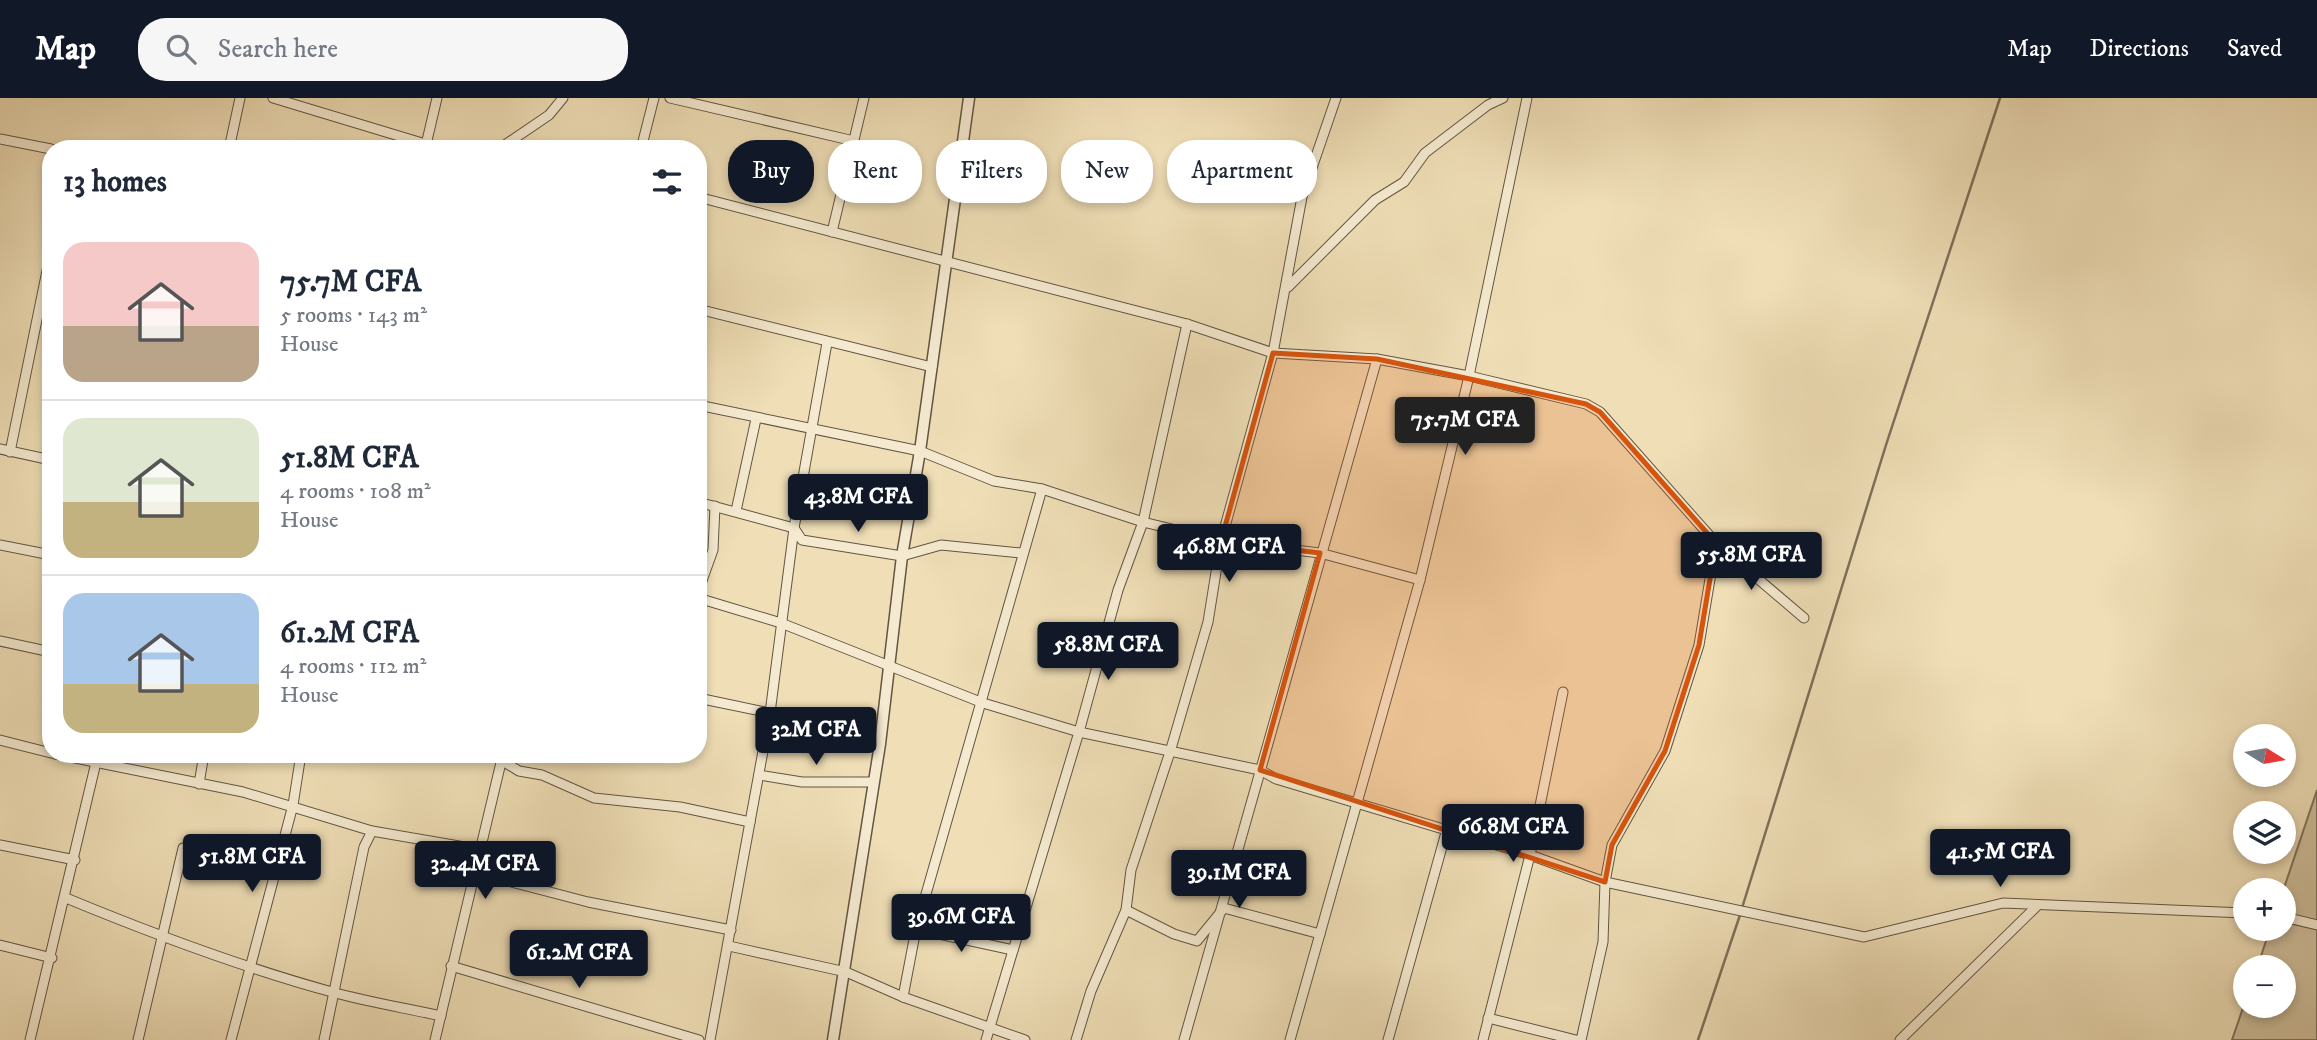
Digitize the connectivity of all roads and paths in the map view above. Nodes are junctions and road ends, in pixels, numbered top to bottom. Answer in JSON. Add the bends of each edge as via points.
{"nodes":[{"id":1,"x":240,"y":98,"type":"edge"},
{"id":2,"x":273,"y":98,"type":"edge"},
{"id":3,"x":437,"y":98,"type":"edge"},
{"id":4,"x":563,"y":98,"type":"edge"},
{"id":5,"x":654,"y":98,"type":"edge"},
{"id":6,"x":670,"y":98,"type":"edge"},
{"id":7,"x":864,"y":98,"type":"edge"},
{"id":8,"x":969,"y":98,"type":"edge"},
{"id":9,"x":1336,"y":98,"type":"edge"},
{"id":10,"x":1503,"y":98,"type":"edge"},
{"id":11,"x":1527,"y":98,"type":"edge"},
{"id":12,"x":0,"y":139,"type":"edge"},
{"id":13,"x":231,"y":140,"type":"edge"},
{"id":14,"x":404,"y":140,"type":"edge"},
{"id":15,"x":428,"y":140,"type":"edge"},
{"id":16,"x":512,"y":140,"type":"edge"},
{"id":17,"x":643,"y":140,"type":"edge"},
{"id":18,"x":850,"y":140,"type":"edge"},
{"id":19,"x":854,"y":140,"type":"edge"},
{"id":20,"x":42,"y":147,"type":"edge"},
{"id":21,"x":707,"y":199,"type":"edge"},
{"id":22,"x":839,"y":203,"type":"edge"},
{"id":23,"x":832,"y":232,"type":"junction"},
{"id":24,"x":946,"y":262,"type":"junction"},
{"id":25,"x":1287,"y":288,"type":"junction"},
{"id":26,"x":42,"y":290,"type":"edge"},
{"id":27,"x":707,"y":311,"type":"edge"},
{"id":28,"x":1187,"y":324,"type":"junction"},
{"id":29,"x":827,"y":343,"type":"junction"},
{"id":30,"x":1273,"y":353,"type":"junction"},
{"id":31,"x":1377,"y":359,"type":"junction"},
{"id":32,"x":932,"y":367,"type":"junction"},
{"id":33,"x":1469,"y":376,"type":"junction"},
{"id":34,"x":707,"y":407,"type":"edge"},
{"id":35,"x":756,"y":419,"type":"junction"},
{"id":36,"x":810,"y":430,"type":"junction"},
{"id":37,"x":5,"y":450,"type":"edge"},
{"id":38,"x":920,"y":451,"type":"junction"},
{"id":39,"x":42,"y":458,"type":"edge"},
{"id":40,"x":1042,"y":489,"type":"junction"},
{"id":41,"x":707,"y":504,"type":"edge"},
{"id":42,"x":715,"y":506,"type":"junction"},
{"id":43,"x":736,"y":511,"type":"junction"},
{"id":44,"x":1143,"y":522,"type":"junction"},
{"id":45,"x":794,"y":528,"type":"junction"},
{"id":46,"x":1221,"y":541,"type":"junction"},
{"id":47,"x":1716,"y":543,"type":"junction"},
{"id":48,"x":0,"y":545,"type":"edge"},
{"id":49,"x":42,"y":553,"type":"edge"},
{"id":50,"x":1021,"y":553,"type":"junction"},
{"id":51,"x":1320,"y":553,"type":"junction"},
{"id":52,"x":902,"y":556,"type":"junction"},
{"id":53,"x":707,"y":567,"type":"edge"},
{"id":54,"x":1420,"y":580,"type":"junction"},
{"id":55,"x":707,"y":601,"type":"edge"},
{"id":56,"x":1804,"y":618,"type":"dead end"},
{"id":57,"x":780,"y":623,"type":"junction"},
{"id":58,"x":0,"y":641,"type":"edge"},
{"id":59,"x":42,"y":650,"type":"edge"},
{"id":60,"x":891,"y":667,"type":"junction"},
{"id":61,"x":1563,"y":692,"type":"dead end"},
{"id":62,"x":707,"y":700,"type":"edge"},
{"id":63,"x":983,"y":703,"type":"junction"},
{"id":64,"x":770,"y":713,"type":"junction"},
{"id":65,"x":1079,"y":732,"type":"junction"},
{"id":66,"x":0,"y":740,"type":"edge"},
{"id":67,"x":880,"y":744,"type":"junction"},
{"id":68,"x":42,"y":751,"type":"edge"},
{"id":69,"x":1170,"y":752,"type":"junction"},
{"id":70,"x":88,"y":763,"type":"edge"},
{"id":71,"x":202,"y":763,"type":"edge"},
{"id":72,"x":300,"y":763,"type":"edge"},
{"id":73,"x":502,"y":763,"type":"edge"},
{"id":74,"x":508,"y":763,"type":"edge"},
{"id":75,"x":96,"y":765,"type":"junction"},
{"id":76,"x":1260,"y":770,"type":"junction"},
{"id":77,"x":759,"y":775,"type":"junction"},
{"id":78,"x":872,"y":782,"type":"junction"},
{"id":79,"x":199,"y":784,"type":"junction"},
{"id":80,"x":1356,"y":803,"type":"junction"},
{"id":81,"x":293,"y":805,"type":"junction"},
{"id":82,"x":750,"y":822,"type":"junction"},
{"id":83,"x":1447,"y":830,"type":"junction"},
{"id":84,"x":372,"y":831,"type":"junction"},
{"id":85,"x":0,"y":845,"type":"edge"},
{"id":86,"x":183,"y":848,"type":"dead end"},
{"id":87,"x":482,"y":850,"type":"junction"},
{"id":88,"x":1530,"y":855,"type":"junction"},
{"id":89,"x":75,"y":860,"type":"junction"},
{"id":90,"x":477,"y":873,"type":"junction"},
{"id":91,"x":1605,"y":882,"type":"junction"},
{"id":92,"x":66,"y":898,"type":"junction"},
{"id":93,"x":2038,"y":905,"type":"junction"},
{"id":94,"x":1224,"y":908,"type":"junction"},
{"id":95,"x":1126,"y":910,"type":"junction"},
{"id":96,"x":2233,"y":913,"type":"edge"},
{"id":97,"x":2296,"y":920,"type":"edge"},
{"id":98,"x":2317,"y":925,"type":"edge"},
{"id":99,"x":916,"y":929,"type":"junction"},
{"id":100,"x":731,"y":930,"type":"junction"},
{"id":101,"x":1320,"y":934,"type":"junction"},
{"id":102,"x":162,"y":937,"type":"junction"},
{"id":103,"x":0,"y":945,"type":"edge"},
{"id":104,"x":729,"y":946,"type":"junction"},
{"id":105,"x":1013,"y":950,"type":"junction"},
{"id":106,"x":52,"y":957,"type":"junction"},
{"id":107,"x":452,"y":966,"type":"junction"},
{"id":108,"x":249,"y":967,"type":"junction"},
{"id":109,"x":846,"y":972,"type":"junction"},
{"id":110,"x":334,"y":992,"type":"junction"},
{"id":111,"x":902,"y":998,"type":"junction"},
{"id":112,"x":441,"y":1016,"type":"junction"},
{"id":113,"x":1488,"y":1018,"type":"junction"},
{"id":114,"x":990,"y":1029,"type":"junction"},
{"id":115,"x":30,"y":1040,"type":"edge"},
{"id":116,"x":138,"y":1040,"type":"edge"},
{"id":117,"x":231,"y":1040,"type":"edge"},
{"id":118,"x":324,"y":1040,"type":"edge"},
{"id":119,"x":435,"y":1040,"type":"edge"},
{"id":120,"x":699,"y":1040,"type":"edge"},
{"id":121,"x":710,"y":1040,"type":"edge"},
{"id":122,"x":833,"y":1040,"type":"edge"},
{"id":123,"x":986,"y":1040,"type":"edge"},
{"id":124,"x":1025,"y":1040,"type":"edge"},
{"id":125,"x":1076,"y":1040,"type":"edge"},
{"id":126,"x":1184,"y":1040,"type":"edge"},
{"id":127,"x":1290,"y":1040,"type":"edge"},
{"id":128,"x":1388,"y":1040,"type":"edge"},
{"id":129,"x":1483,"y":1040,"type":"edge"},
{"id":130,"x":1576,"y":1040,"type":"edge"},
{"id":131,"x":1581,"y":1040,"type":"edge"},
{"id":132,"x":1900,"y":1040,"type":"edge"}],
"edges":[{"from":1,"to":13,"type":"street"},
{"from":2,"to":14,"type":"street"},
{"from":3,"to":15,"type":"street"},
{"from":4,"to":16,"type":"street","via":[[549,115]]},
{"from":5,"to":17,"type":"street"},
{"from":6,"to":18,"type":"street"},
{"from":7,"to":19,"type":"street"},
{"from":8,"to":24,"type":"street"},
{"from":9,"to":25,"type":"street","via":[[1302,197]]},
{"from":10,"to":25,"type":"street","via":[[1425,153],[1404,182],[1375,200]]},
{"from":11,"to":33,"type":"street"},
{"from":12,"to":20,"type":"street"},
{"from":21,"to":23,"type":"street"},
{"from":22,"to":23,"type":"street"},
{"from":23,"to":24,"type":"street"},
{"from":24,"to":28,"type":"street"},
{"from":24,"to":32,"type":"street"},
{"from":25,"to":30,"type":"street"},
{"from":26,"to":37,"type":"street"},
{"from":27,"to":29,"type":"street"},
{"from":28,"to":30,"type":"street"},
{"from":28,"to":44,"type":"street"},
{"from":29,"to":32,"type":"street"},
{"from":29,"to":36,"type":"street"},
{"from":30,"to":31,"type":"street"},
{"from":30,"to":46,"type":"street"},
{"from":31,"to":33,"type":"street"},
{"from":31,"to":51,"type":"street"},
{"from":32,"to":38,"type":"street"},
{"from":33,"to":47,"type":"street","via":[[1594,407]]},
{"from":33,"to":54,"type":"street"},
{"from":34,"to":35,"type":"street"},
{"from":35,"to":36,"type":"street"},
{"from":35,"to":43,"type":"street"},
{"from":36,"to":38,"type":"street"},
{"from":36,"to":45,"type":"street"},
{"from":37,"to":39,"type":"street"},
{"from":38,"to":40,"type":"street","via":[[994,481]]},
{"from":38,"to":52,"type":"street"},
{"from":40,"to":44,"type":"street"},
{"from":40,"to":50,"type":"street"},
{"from":41,"to":42,"type":"street"},
{"from":42,"to":43,"type":"street"},
{"from":42,"to":53,"type":"street","via":[[713,550]]},
{"from":43,"to":45,"type":"street"},
{"from":44,"to":46,"type":"street"},
{"from":44,"to":65,"type":"street","via":[[1118,590]]},
{"from":45,"to":52,"type":"street","via":[[802,540]]},
{"from":45,"to":57,"type":"street"},
{"from":46,"to":51,"type":"street"},
{"from":46,"to":69,"type":"street","via":[[1208,622]]},
{"from":47,"to":56,"type":"street"},
{"from":47,"to":91,"type":"street","via":[[1699,645],[1665,751],[1612,845]]},
{"from":48,"to":49,"type":"street"},
{"from":50,"to":52,"type":"street","via":[[942,545]]},
{"from":50,"to":63,"type":"street"},
{"from":51,"to":54,"type":"street"},
{"from":51,"to":76,"type":"street"},
{"from":52,"to":60,"type":"street"},
{"from":54,"to":80,"type":"street"},
{"from":55,"to":57,"type":"street"},
{"from":57,"to":60,"type":"street"},
{"from":57,"to":64,"type":"street"},
{"from":58,"to":59,"type":"street"},
{"from":60,"to":63,"type":"street"},
{"from":60,"to":67,"type":"street"},
{"from":61,"to":88,"type":"street"},
{"from":62,"to":64,"type":"street"},
{"from":63,"to":65,"type":"street"},
{"from":63,"to":99,"type":"street"},
{"from":64,"to":67,"type":"street"},
{"from":64,"to":77,"type":"street"},
{"from":65,"to":69,"type":"street"},
{"from":65,"to":105,"type":"street"},
{"from":66,"to":68,"type":"street"},
{"from":67,"to":78,"type":"street"},
{"from":69,"to":76,"type":"street"},
{"from":69,"to":95,"type":"street","via":[[1131,870]]},
{"from":70,"to":75,"type":"street"},
{"from":71,"to":79,"type":"street"},
{"from":72,"to":81,"type":"street"},
{"from":73,"to":87,"type":"street"},
{"from":74,"to":82,"type":"street","via":[[594,798],[680,807]]},
{"from":75,"to":79,"type":"street"},
{"from":75,"to":89,"type":"street"},
{"from":76,"to":80,"type":"street"},
{"from":76,"to":94,"type":"street"},
{"from":77,"to":78,"type":"street","via":[[802,782]]},
{"from":77,"to":82,"type":"street"},
{"from":78,"to":109,"type":"street"},
{"from":79,"to":81,"type":"street"},
{"from":80,"to":83,"type":"street"},
{"from":80,"to":101,"type":"street"},
{"from":81,"to":84,"type":"street"},
{"from":81,"to":108,"type":"street"},
{"from":82,"to":100,"type":"street"},
{"from":83,"to":88,"type":"street"},
{"from":83,"to":128,"type":"street"},
{"from":84,"to":87,"type":"street"},
{"from":84,"to":110,"type":"street","via":[[364,847]]},
{"from":85,"to":89,"type":"street"},
{"from":86,"to":102,"type":"street"},
{"from":87,"to":90,"type":"street"},
{"from":88,"to":91,"type":"street"},
{"from":88,"to":113,"type":"street"},
{"from":89,"to":92,"type":"street"},
{"from":90,"to":100,"type":"street","via":[[588,902]]},
{"from":90,"to":107,"type":"street"},
{"from":91,"to":93,"type":"street","via":[[1864,937],[2003,903]]},
{"from":91,"to":131,"type":"street","via":[[1603,942]]},
{"from":92,"to":102,"type":"street"},
{"from":92,"to":106,"type":"street"},
{"from":93,"to":96,"type":"street"},
{"from":93,"to":132,"type":"street"},
{"from":94,"to":95,"type":"street","via":[[1197,941]]},
{"from":94,"to":101,"type":"street"},
{"from":94,"to":126,"type":"street"},
{"from":95,"to":125,"type":"street","via":[[1091,991]]},
{"from":97,"to":98,"type":"street"},
{"from":99,"to":105,"type":"street"},
{"from":99,"to":111,"type":"street"},
{"from":100,"to":104,"type":"street"},
{"from":101,"to":127,"type":"street"},
{"from":102,"to":108,"type":"street"},
{"from":102,"to":116,"type":"street"},
{"from":103,"to":106,"type":"street"},
{"from":104,"to":109,"type":"street"},
{"from":104,"to":121,"type":"street"},
{"from":105,"to":114,"type":"street"},
{"from":106,"to":115,"type":"street"},
{"from":107,"to":112,"type":"street"},
{"from":107,"to":120,"type":"street"},
{"from":108,"to":110,"type":"street"},
{"from":108,"to":117,"type":"street"},
{"from":109,"to":111,"type":"street"},
{"from":109,"to":122,"type":"street"},
{"from":110,"to":112,"type":"street"},
{"from":110,"to":118,"type":"street"},
{"from":111,"to":114,"type":"street"},
{"from":112,"to":119,"type":"street"},
{"from":113,"to":129,"type":"street"},
{"from":113,"to":130,"type":"street"},
{"from":114,"to":123,"type":"street"},
{"from":114,"to":124,"type":"street"}]}
